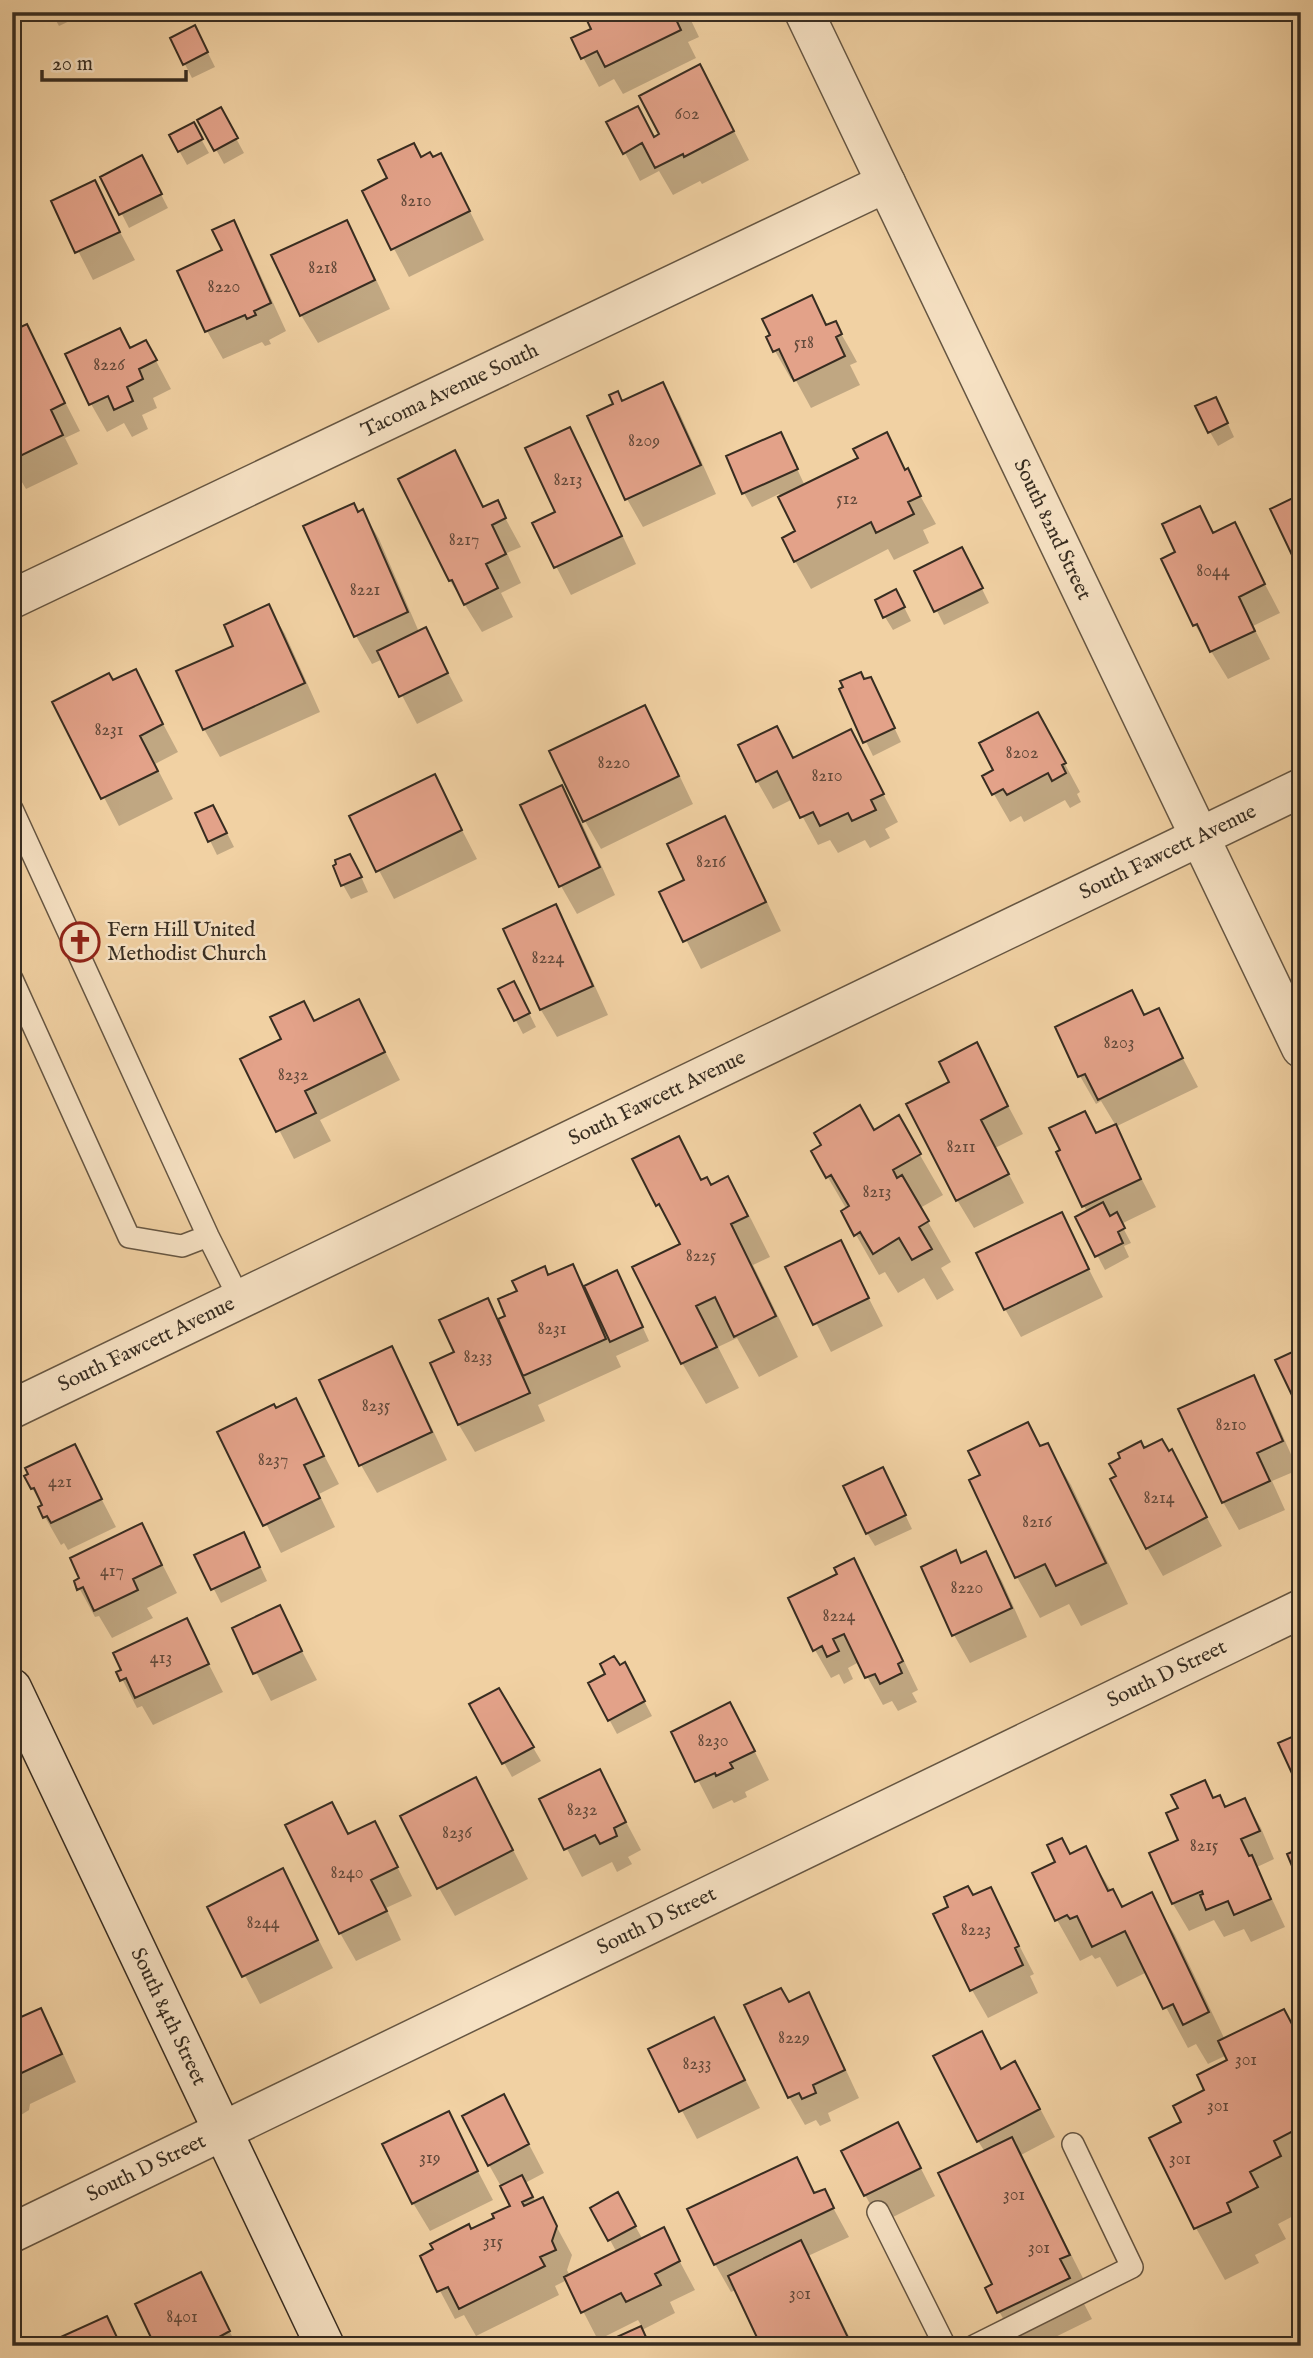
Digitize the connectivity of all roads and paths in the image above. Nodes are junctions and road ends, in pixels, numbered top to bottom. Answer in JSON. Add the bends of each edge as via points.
{"nodes":[{"id":1,"x":804,"y":12,"type":"edge"},
{"id":2,"x":886,"y":183,"type":"junction"},
{"id":3,"x":12,"y":599,"type":"edge"},
{"id":4,"x":1301,"y":788,"type":"edge"},
{"id":5,"x":12,"y":809,"type":"edge"},
{"id":6,"x":1200,"y":838,"type":"junction"},
{"id":7,"x":12,"y":979,"type":"edge"},
{"id":8,"x":1301,"y":1048,"type":"edge"},
{"id":9,"x":208,"y":1236,"type":"junction"},
{"id":10,"x":240,"y":1300,"type":"junction"},
{"id":11,"x":12,"y":1409,"type":"edge"},
{"id":12,"x":1301,"y":1609,"type":"edge"},
{"id":13,"x":12,"y":1688,"type":"edge"},
{"id":14,"x":222,"y":2132,"type":"junction"},
{"id":15,"x":1073,"y":2144,"type":"dead end"},
{"id":16,"x":878,"y":2212,"type":"dead end"},
{"id":17,"x":12,"y":2233,"type":"edge"},
{"id":18,"x":325,"y":2346,"type":"edge"},
{"id":19,"x":945,"y":2346,"type":"edge"},
{"id":20,"x":974,"y":2346,"type":"edge"}],
"edges":[{"from":1,"to":2,"type":"street","name":"South 82nd Street"},
{"from":2,"to":3,"type":"street","name":"Tacoma Avenue South"},
{"from":2,"to":6,"type":"street","name":"South 82nd Street"},
{"from":4,"to":6,"type":"street","name":"South Fawcett Avenue"},
{"from":5,"to":9,"type":"lane"},
{"from":6,"to":8,"type":"street","name":"South 82nd Street"},
{"from":6,"to":10,"type":"street","name":"South Fawcett Avenue"},
{"from":7,"to":9,"type":"lane","via":[[129,1237],[182,1247]]},
{"from":9,"to":10,"type":"lane"},
{"from":10,"to":11,"type":"street","name":"South Fawcett Avenue"},
{"from":12,"to":14,"type":"street","name":"South D Street"},
{"from":13,"to":14,"type":"street","name":"South 84th Street"},
{"from":14,"to":17,"type":"street","name":"South D Street"},
{"from":14,"to":18,"type":"street","name":"South 84th Street"},
{"from":15,"to":20,"type":"lane","via":[[1132,2267]]},
{"from":16,"to":19,"type":"lane"}]}
